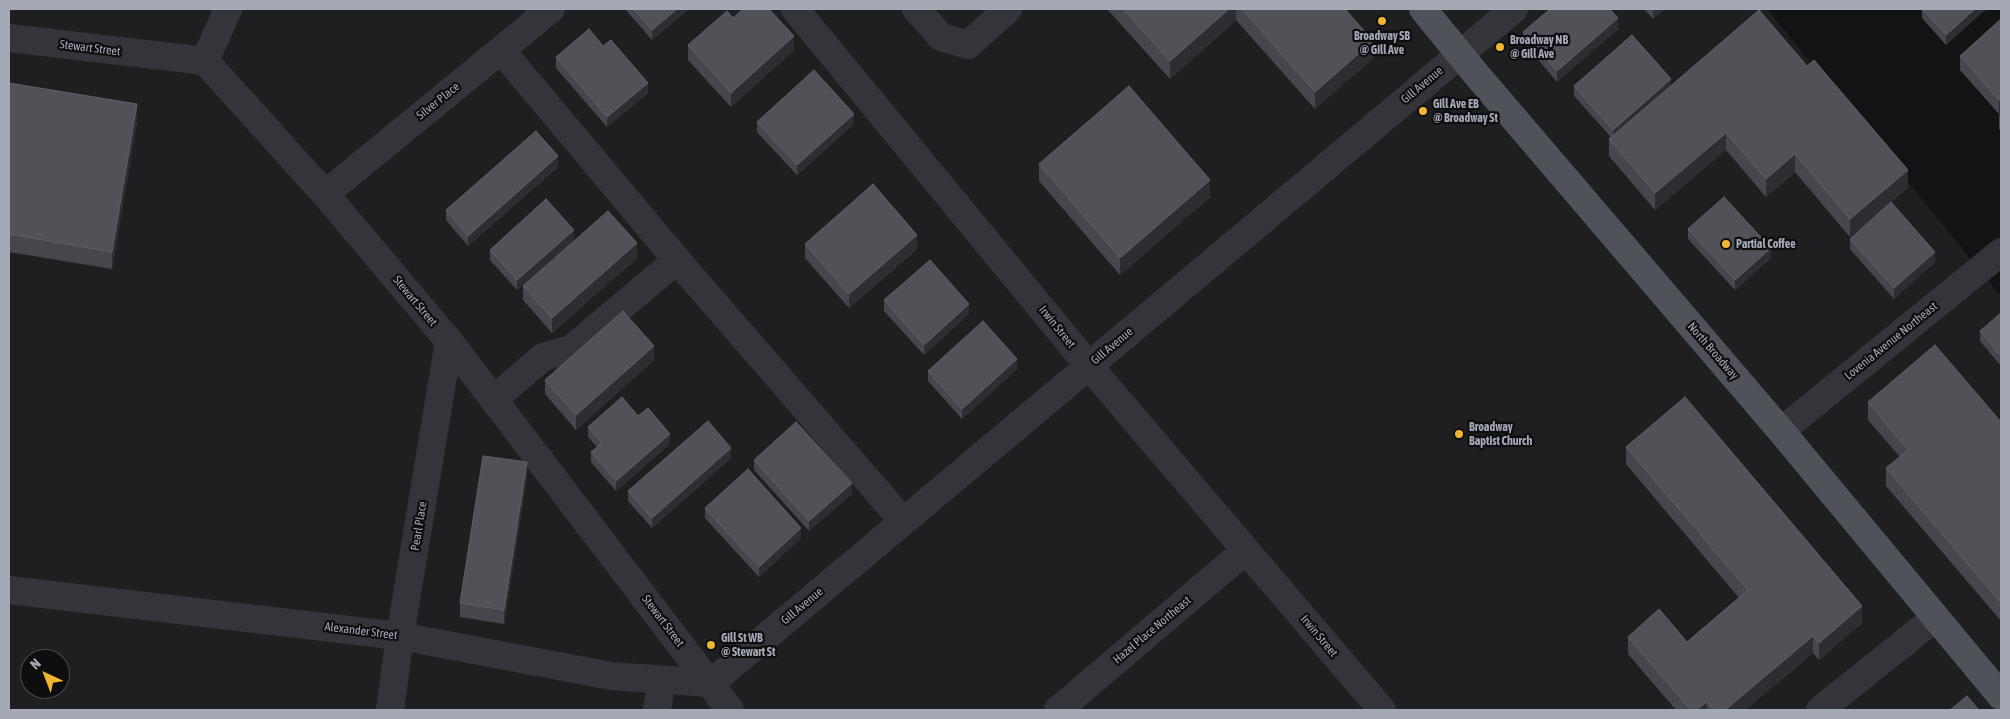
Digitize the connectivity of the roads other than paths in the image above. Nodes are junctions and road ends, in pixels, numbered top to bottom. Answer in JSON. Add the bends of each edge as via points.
{"nodes":[{"id":1,"x":228,"y":9,"type":"edge"},
{"id":2,"x":552,"y":9,"type":"edge"},
{"id":3,"x":795,"y":9,"type":"edge"},
{"id":4,"x":916,"y":9,"type":"edge"},
{"id":5,"x":1008,"y":9,"type":"edge"},
{"id":6,"x":1423,"y":9,"type":"edge"},
{"id":7,"x":1514,"y":9,"type":"edge"},
{"id":8,"x":9,"y":38,"type":"edge"},
{"id":9,"x":501,"y":50,"type":"junction"},
{"id":10,"x":1459,"y":54,"type":"junction"},
{"id":11,"x":205,"y":61,"type":"junction"},
{"id":12,"x":325,"y":194,"type":"junction"},
{"id":13,"x":2001,"y":252,"type":"edge"},
{"id":14,"x":677,"y":260,"type":"junction"},
{"id":15,"x":449,"y":341,"type":"junction"},
{"id":16,"x":1089,"y":366,"type":"junction"},
{"id":17,"x":494,"y":399,"type":"junction"},
{"id":18,"x":1781,"y":431,"type":"junction"},
{"id":19,"x":903,"y":521,"type":"junction"},
{"id":20,"x":1246,"y":551,"type":"junction"},
{"id":21,"x":9,"y":590,"type":"edge"},
{"id":22,"x":1935,"y":618,"type":"junction"},
{"id":23,"x":400,"y":636,"type":"junction"},
{"id":24,"x":662,"y":680,"type":"junction"},
{"id":25,"x":711,"y":683,"type":"junction"},
{"id":26,"x":2001,"y":696,"type":"edge"},
{"id":27,"x":390,"y":710,"type":"edge"},
{"id":28,"x":657,"y":710,"type":"edge"},
{"id":29,"x":730,"y":710,"type":"edge"},
{"id":30,"x":1058,"y":710,"type":"edge"},
{"id":31,"x":1382,"y":710,"type":"edge"},
{"id":32,"x":1820,"y":710,"type":"edge"}],
"edges":[{"from":1,"to":11,"type":"street"},
{"from":2,"to":9,"type":"street","name":"Silver Place"},
{"from":3,"to":16,"type":"street","name":"Irwin Street"},
{"from":4,"to":5,"type":"street","via":[[941,37],[968,45]]},
{"from":6,"to":10,"type":"main road","name":"North Broadway"},
{"from":7,"to":10,"type":"street","name":"Gill Avenue"},
{"from":8,"to":11,"type":"street","name":"Stewart Street"},
{"from":9,"to":12,"type":"street","name":"Silver Place"},
{"from":9,"to":14,"type":"street"},
{"from":10,"to":16,"type":"street","name":"Gill Avenue"},
{"from":10,"to":18,"type":"main road","name":"North Broadway"},
{"from":11,"to":12,"type":"street","name":"Stewart Street"},
{"from":12,"to":15,"type":"street","name":"Stewart Street"},
{"from":13,"to":18,"type":"street","name":"Lovenia Avenue Northeast"},
{"from":14,"to":17,"type":"street","via":[[571,349],[543,357]]},
{"from":14,"to":19,"type":"street"},
{"from":15,"to":17,"type":"street","name":"Stewart Street"},
{"from":15,"to":23,"type":"street","name":"Pearl Place"},
{"from":16,"to":19,"type":"street","name":"Gill Avenue"},
{"from":16,"to":20,"type":"street","name":"Irwin Street"},
{"from":17,"to":25,"type":"street","name":"Stewart Street"},
{"from":18,"to":22,"type":"main road","name":"North Broadway"},
{"from":19,"to":25,"type":"street","name":"Gill Avenue"},
{"from":20,"to":30,"type":"street","name":"Hazel Place Northeast"},
{"from":20,"to":31,"type":"street","name":"Irwin Street"},
{"from":21,"to":23,"type":"street","name":"Alexander Street"},
{"from":22,"to":26,"type":"main road","name":"North Broadway"},
{"from":22,"to":32,"type":"street"},
{"from":23,"to":24,"type":"street","name":"Alexander Street","via":[[611,676]]},
{"from":23,"to":27,"type":"street","name":"Pearl Place"},
{"from":24,"to":25,"type":"street","name":"Alexander Street"},
{"from":24,"to":28,"type":"street"},
{"from":25,"to":29,"type":"street","name":"Stewart Street"}]}
